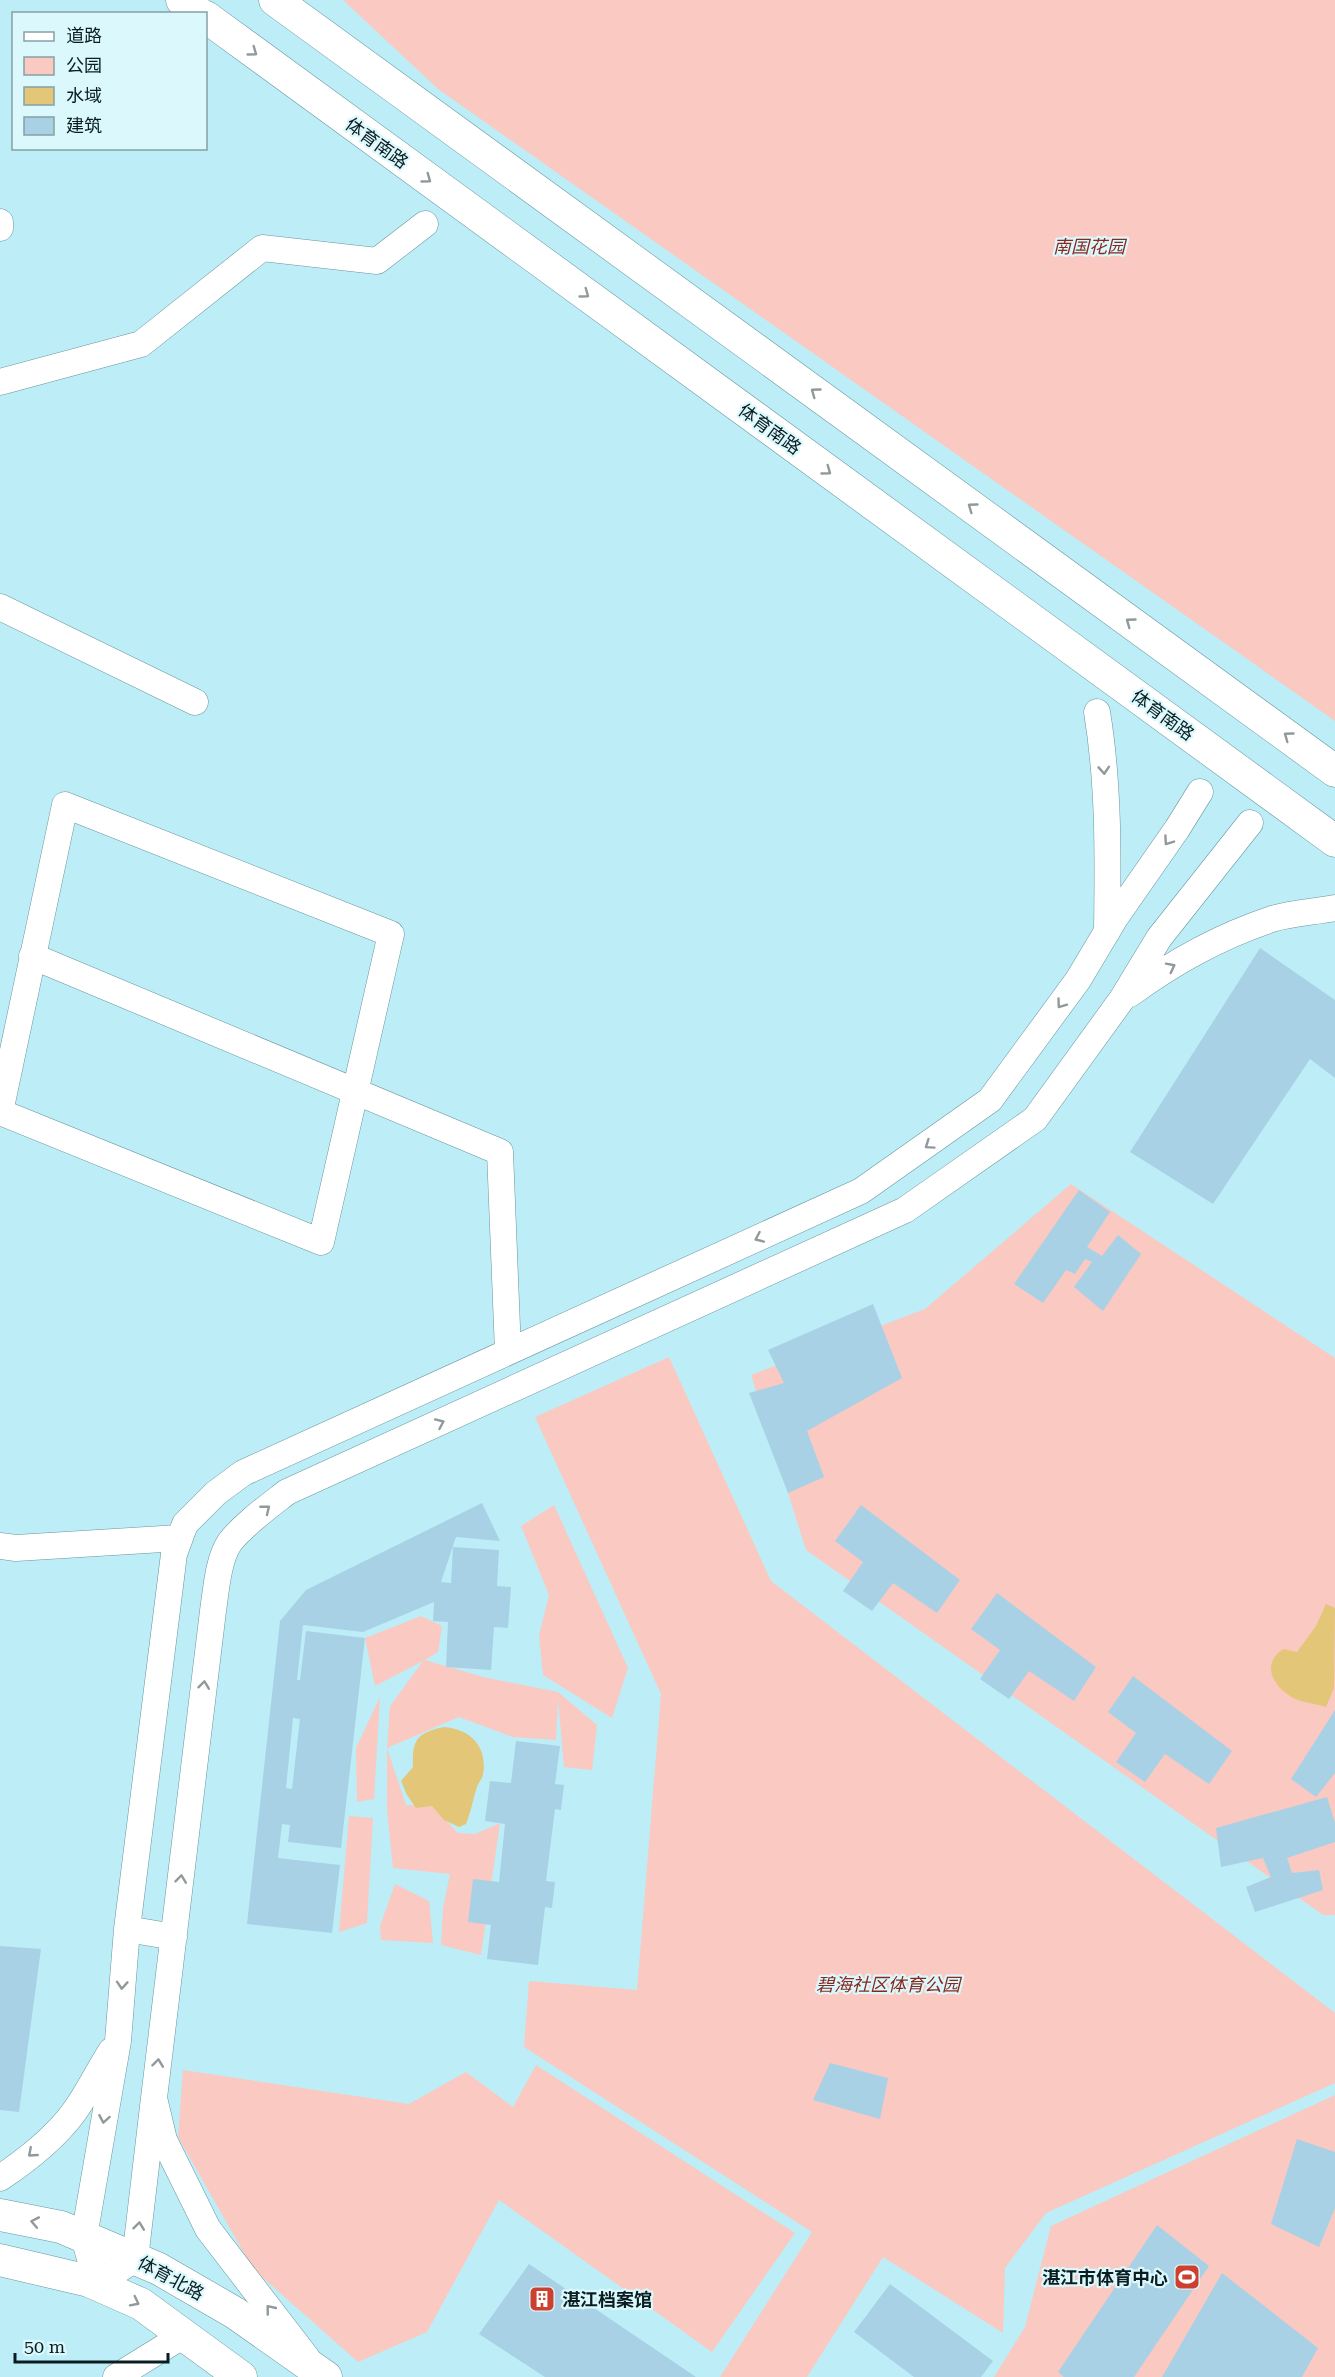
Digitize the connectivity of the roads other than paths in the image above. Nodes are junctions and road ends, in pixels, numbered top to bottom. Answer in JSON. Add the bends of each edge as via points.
{"nodes":[{"id":1,"x":182,"y":0,"type":"edge"},
{"id":2,"x":275,"y":0,"type":"edge"},
{"id":3,"x":197,"y":12,"type":"edge"},
{"id":4,"x":207,"y":18,"type":"edge"},
{"id":5,"x":0,"y":222,"type":"edge"},
{"id":6,"x":425,"y":224,"type":"dead end"},
{"id":7,"x":0,"y":228,"type":"edge"},
{"id":8,"x":0,"y":382,"type":"edge"},
{"id":9,"x":0,"y":607,"type":"edge"},
{"id":10,"x":195,"y":702,"type":"dead end"},
{"id":11,"x":1097,"y":712,"type":"dead end"},
{"id":12,"x":1335,"y":771,"type":"edge"},
{"id":13,"x":1200,"y":792,"type":"dead end"},
{"id":14,"x":1250,"y":823,"type":"dead end"},
{"id":15,"x":1335,"y":841,"type":"edge"},
{"id":16,"x":1335,"y":908,"type":"edge"},
{"id":17,"x":1107,"y":932,"type":"junction"},
{"id":18,"x":32,"y":956,"type":"junction"},
{"id":19,"x":1122,"y":999,"type":"junction"},
{"id":20,"x":357,"y":1092,"type":"junction"},
{"id":21,"x":508,"y":1352,"type":"junction"},
{"id":22,"x":179,"y":1538,"type":"junction"},
{"id":23,"x":0,"y":1546,"type":"edge"},
{"id":24,"x":127,"y":1929,"type":"junction"},
{"id":25,"x":174,"y":1937,"type":"junction"},
{"id":26,"x":118,"y":2041,"type":"junction"},
{"id":27,"x":154,"y":2098,"type":"junction"},
{"id":28,"x":0,"y":2178,"type":"edge"},
{"id":29,"x":0,"y":2215,"type":"edge"},
{"id":30,"x":84,"y":2237,"type":"junction"},
{"id":31,"x":135,"y":2259,"type":"junction"},
{"id":32,"x":0,"y":2260,"type":"edge"},
{"id":33,"x":97,"y":2284,"type":"junction"},
{"id":34,"x":184,"y":2335,"type":"junction"},
{"id":35,"x":322,"y":2375,"type":"edge"},
{"id":36,"x":116,"y":2377,"type":"edge"},
{"id":37,"x":241,"y":2377,"type":"edge"}],
"edges":[{"from":1,"to":3,"type":"main road"},
{"from":12,"to":2,"type":"main road","one_way":true},
{"from":4,"to":15,"type":"main road","name":"体育南路","one_way":true},
{"from":5,"to":7,"type":"street"},
{"from":6,"to":8,"type":"street","via":[[377,261],[262,248],[141,344]]},
{"from":9,"to":10,"type":"street"},
{"from":11,"to":17,"type":"street","one_way":true,"via":[[1108,834]]},
{"from":13,"to":17,"type":"street","one_way":true},
{"from":14,"to":19,"type":"street","via":[[1159,938]]},
{"from":19,"to":16,"type":"street","one_way":true,"via":[[1224,938],[1274,918]]},
{"from":17,"to":21,"type":"street","one_way":true,"via":[[1078,980],[990,1100],[933,1142],[861,1191]]},
{"from":18,"to":20,"type":"street"},
{"from":18,"to":20,"type":"street","via":[[0,1112],[321,1242]]},
{"from":18,"to":20,"type":"street","via":[[65,805],[391,934]]},
{"from":25,"to":19,"type":"street","one_way":true,"via":[[218,1574],[229,1543],[287,1492],[905,1210],[1035,1119]]},
{"from":20,"to":21,"type":"street","via":[[500,1152]]},
{"from":21,"to":22,"type":"street","via":[[243,1473],[185,1524]]},
{"from":22,"to":23,"type":"street"},
{"from":22,"to":24,"type":"street"},
{"from":24,"to":25,"type":"street"},
{"from":24,"to":26,"type":"street","one_way":true},
{"from":27,"to":25,"type":"street","one_way":true},
{"from":26,"to":28,"type":"street","one_way":true,"via":[[74,2112],[43,2144]]},
{"from":26,"to":30,"type":"street","one_way":true},
{"from":31,"to":27,"type":"street","one_way":true},
{"from":35,"to":27,"type":"street","one_way":true,"via":[[208,2229],[164,2140]]},
{"from":30,"to":29,"type":"main road","name":"体育北路","one_way":true,"via":[[61,2227]]},
{"from":30,"to":31,"type":"main road","name":"体育北路"},
{"from":30,"to":33,"type":"street"},
{"from":31,"to":33,"type":"street"},
{"from":31,"to":35,"type":"main road","name":"体育北路","via":[[234,2313]]},
{"from":32,"to":33,"type":"main road","name":"体育北路"},
{"from":33,"to":34,"type":"main road","name":"体育北路","one_way":true,"via":[[141,2304]]},
{"from":34,"to":36,"type":"street"},
{"from":34,"to":37,"type":"main road","name":"体育北路"}]}
